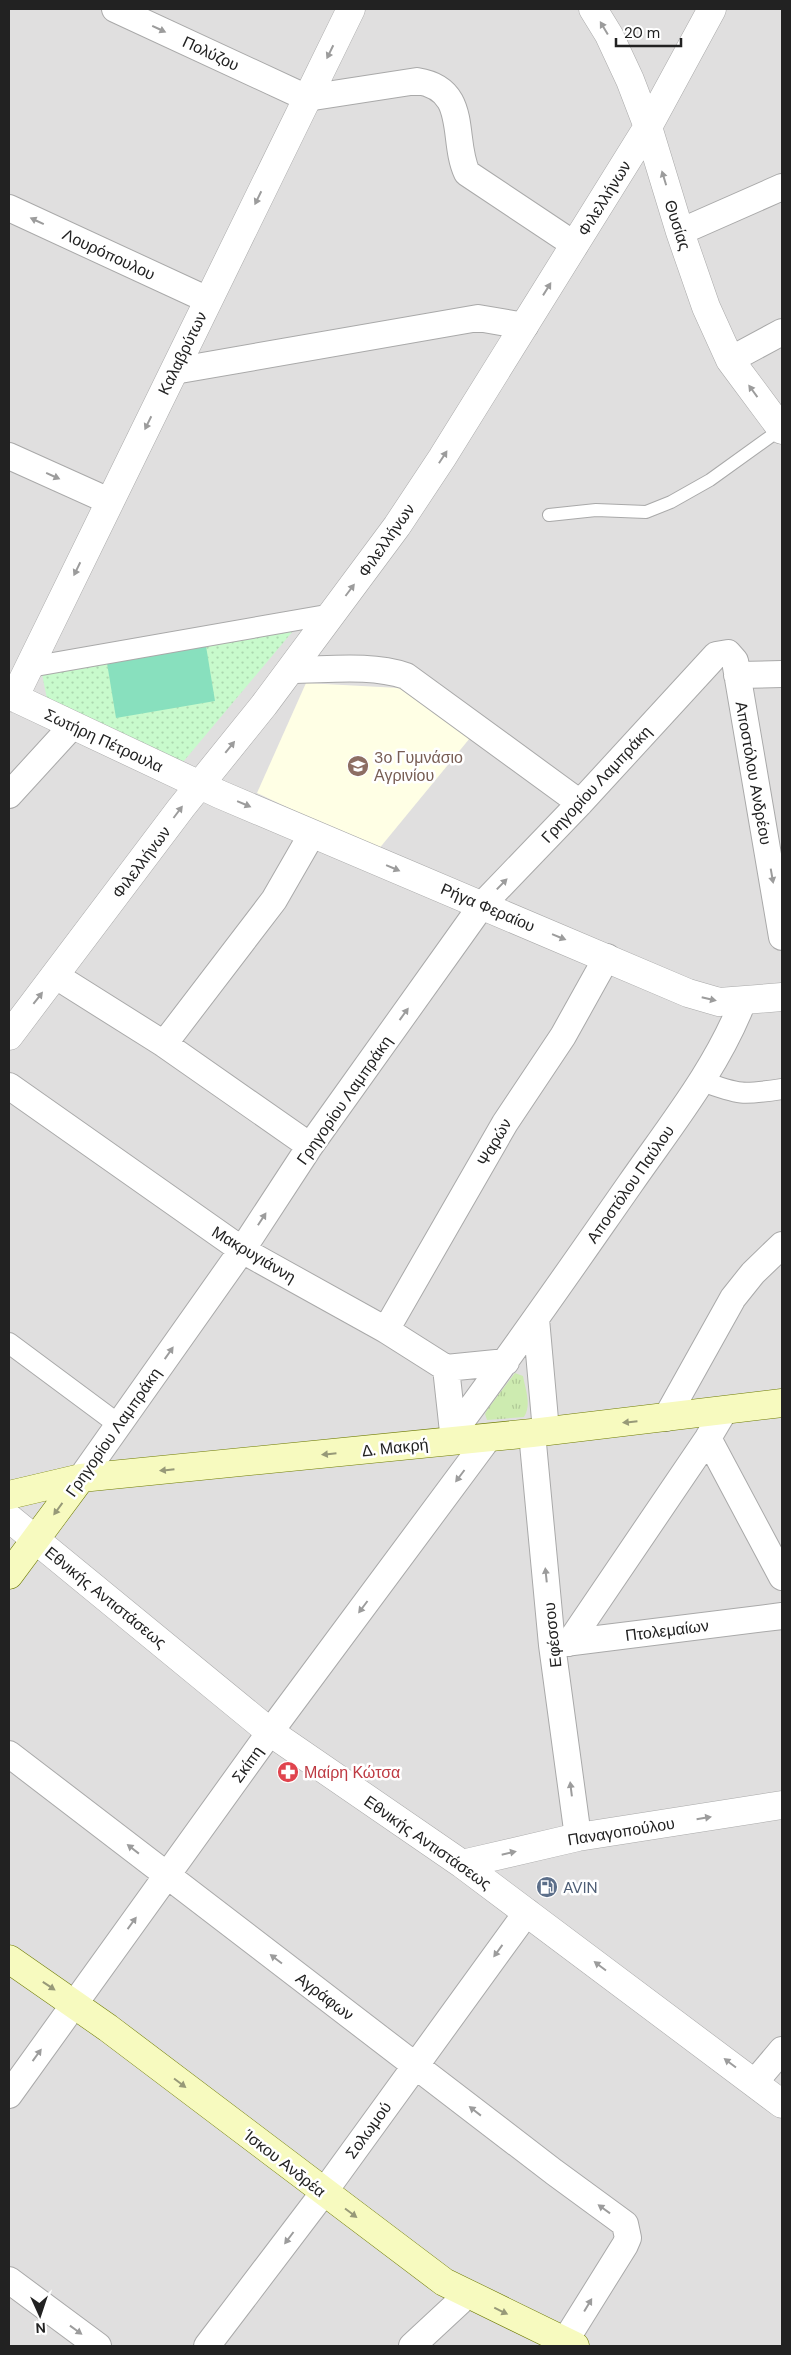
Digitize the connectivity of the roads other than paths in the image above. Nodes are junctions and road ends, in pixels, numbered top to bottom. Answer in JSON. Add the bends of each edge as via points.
{"nodes":[{"id":1,"x":115,"y":9,"type":"edge"},
{"id":2,"x":351,"y":9,"type":"edge"},
{"id":3,"x":593,"y":9,"type":"edge"},
{"id":4,"x":712,"y":9,"type":"edge"},
{"id":5,"x":308,"y":98,"type":"junction"},
{"id":6,"x":648,"y":127,"type":"junction"},
{"id":7,"x":782,"y":187,"type":"edge"},
{"id":8,"x":9,"y":208,"type":"edge"},
{"id":9,"x":680,"y":232,"type":"junction"},
{"id":10,"x":575,"y":245,"type":"junction"},
{"id":11,"x":208,"y":300,"type":"junction"},
{"id":12,"x":525,"y":326,"type":"junction"},
{"id":13,"x":782,"y":332,"type":"edge"},
{"id":14,"x":730,"y":360,"type":"junction"},
{"id":15,"x":174,"y":371,"type":"junction"},
{"id":16,"x":782,"y":430,"type":"edge"},
{"id":17,"x":9,"y":456,"type":"edge"},
{"id":18,"x":109,"y":501,"type":"junction"},
{"id":19,"x":549,"y":515,"type":"dead end"},
{"id":20,"x":332,"y":614,"type":"junction"},
{"id":21,"x":716,"y":655,"type":"joint"},
{"id":22,"x":30,"y":667,"type":"junction"},
{"id":23,"x":290,"y":670,"type":"junction"},
{"id":24,"x":782,"y":674,"type":"edge"},
{"id":25,"x":737,"y":675,"type":"junction"},
{"id":26,"x":11,"y":696,"type":"edge"},
{"id":27,"x":73,"y":725,"type":"junction"},
{"id":28,"x":199,"y":785,"type":"junction"},
{"id":29,"x":9,"y":794,"type":"edge"},
{"id":30,"x":580,"y":803,"type":"junction"},
{"id":31,"x":312,"y":834,"type":"junction"},
{"id":32,"x":482,"y":905,"type":"junction"},
{"id":33,"x":782,"y":936,"type":"edge"},
{"id":34,"x":607,"y":957,"type":"junction"},
{"id":35,"x":56,"y":976,"type":"junction"},
{"id":36,"x":782,"y":997,"type":"edge"},
{"id":37,"x":744,"y":1001,"type":"junction"},
{"id":38,"x":9,"y":1036,"type":"edge"},
{"id":39,"x":164,"y":1044,"type":"junction"},
{"id":40,"x":702,"y":1081,"type":"junction"},
{"id":41,"x":9,"y":1086,"type":"edge"},
{"id":42,"x":782,"y":1089,"type":"edge"},
{"id":43,"x":310,"y":1146,"type":"junction"},
{"id":44,"x":782,"y":1245,"type":"edge"},
{"id":45,"x":242,"y":1250,"type":"junction"},
{"id":46,"x":536,"y":1319,"type":"junction"},
{"id":47,"x":386,"y":1330,"type":"junction"},
{"id":48,"x":9,"y":1342,"type":"edge"},
{"id":49,"x":506,"y":1362,"type":"junction"},
{"id":50,"x":446,"y":1368,"type":"junction"},
{"id":51,"x":782,"y":1403,"type":"edge"},
{"id":52,"x":724,"y":1410,"type":"junction"},
{"id":53,"x":666,"y":1418,"type":"junction"},
{"id":54,"x":118,"y":1424,"type":"junction"},
{"id":55,"x":539,"y":1432,"type":"junction"},
{"id":56,"x":454,"y":1436,"type":"junction"},
{"id":57,"x":489,"y":1437,"type":"junction"},
{"id":58,"x":708,"y":1438,"type":"junction"},
{"id":59,"x":81,"y":1478,"type":"junction"},
{"id":60,"x":9,"y":1494,"type":"edge"},
{"id":61,"x":9,"y":1518,"type":"edge"},
{"id":62,"x":36,"y":1540,"type":"junction"},
{"id":63,"x":9,"y":1575,"type":"edge"},
{"id":64,"x":782,"y":1577,"type":"edge"},
{"id":65,"x":782,"y":1616,"type":"edge"},
{"id":66,"x":561,"y":1644,"type":"junction"},
{"id":67,"x":270,"y":1732,"type":"junction"},
{"id":68,"x":9,"y":1754,"type":"edge"},
{"id":69,"x":782,"y":1806,"type":"edge"},
{"id":70,"x":578,"y":1837,"type":"junction"},
{"id":71,"x":462,"y":1864,"type":"junction"},
{"id":72,"x":167,"y":1876,"type":"junction"},
{"id":73,"x":527,"y":1912,"type":"junction"},
{"id":74,"x":9,"y":1959,"type":"edge"},
{"id":75,"x":74,"y":2004,"type":"junction"},
{"id":76,"x":782,"y":2050,"type":"edge"},
{"id":77,"x":415,"y":2065,"type":"junction"},
{"id":78,"x":755,"y":2082,"type":"junction"},
{"id":79,"x":9,"y":2094,"type":"edge"},
{"id":80,"x":782,"y":2104,"type":"edge"},
{"id":81,"x":324,"y":2192,"type":"junction"},
{"id":82,"x":9,"y":2280,"type":"edge"},
{"id":83,"x":467,"y":2295,"type":"junction"},
{"id":84,"x":567,"y":2345,"type":"edge"},
{"id":85,"x":98,"y":2346,"type":"edge"},
{"id":86,"x":207,"y":2346,"type":"edge"},
{"id":87,"x":412,"y":2346,"type":"edge"}],
"edges":[{"from":1,"to":5,"type":"street","name":"Πολύζου","one_way":true},
{"from":2,"to":5,"type":"street","name":"Καλαβρύτων","one_way":true},
{"from":6,"to":3,"type":"street","name":"Θυσίας","one_way":true,"via":[[630,80]]},
{"from":4,"to":6,"type":"street","name":"Φιλελλήνων"},
{"from":5,"to":10,"type":"street","via":[[417,81],[430,83],[449,99],[459,127],[460,160],[467,173]]},
{"from":5,"to":11,"type":"street","name":"Καλαβρύτων","one_way":true},
{"from":9,"to":6,"type":"street","name":"Θυσίας","one_way":true},
{"from":6,"to":10,"type":"street","name":"Φιλελλήνων"},
{"from":7,"to":9,"type":"street"},
{"from":11,"to":8,"type":"street","name":"Λουρόπουλου","one_way":true},
{"from":9,"to":14,"type":"street","name":"Θυσίας","via":[[706,307]]},
{"from":12,"to":10,"type":"street","name":"Φιλελλήνων","one_way":true},
{"from":11,"to":15,"type":"street","name":"Καλαβρύτων"},
{"from":12,"to":15,"type":"street","via":[[478,318]]},
{"from":20,"to":12,"type":"street","name":"Φιλελλήνων","one_way":true,"via":[[402,519]]},
{"from":13,"to":14,"type":"street"},
{"from":16,"to":14,"type":"street","name":"Θυσίας","one_way":true},
{"from":15,"to":18,"type":"street","name":"Καλαβρύτων","one_way":true},
{"from":16,"to":19,"type":"lane","via":[[710,480],[646,512],[596,510]]},
{"from":17,"to":18,"type":"street","one_way":true},
{"from":18,"to":22,"type":"street","name":"Καλαβρύτων","one_way":true},
{"from":20,"to":22,"type":"street"},
{"from":20,"to":23,"type":"street","name":"Φιλελλήνων"},
{"from":21,"to":25,"type":"street","name":"Αποστόλου Ανδρέου","via":[[728,653],[735,661]]},
{"from":21,"to":30,"type":"street","name":"Γρηγορίου Λαμπράκη"},
{"from":22,"to":26,"type":"street","name":"Καλαβρύτων"},
{"from":28,"to":23,"type":"street","name":"Φιλελλήνων","one_way":true},
{"from":23,"to":30,"type":"street","via":[[391,671],[406,676]]},
{"from":24,"to":25,"type":"street"},
{"from":25,"to":33,"type":"street","name":"Αποστόλου Ανδρέου","one_way":true},
{"from":26,"to":27,"type":"street","name":"Σωτήρη Πέτρουλα"},
{"from":27,"to":28,"type":"street","name":"Σωτήρη Πέτρουλα"},
{"from":27,"to":29,"type":"street"},
{"from":28,"to":31,"type":"street","name":"Ρήγα Φεραίου","one_way":true},
{"from":35,"to":28,"type":"street","name":"Φιλελλήνων","one_way":true},
{"from":32,"to":30,"type":"street","name":"Γρηγορίου Λαμπράκη","one_way":true},
{"from":31,"to":32,"type":"street","name":"Ρήγα Φεραίου","one_way":true},
{"from":31,"to":39,"type":"street","via":[[274,900]]},
{"from":32,"to":34,"type":"street","name":"Ρήγα Φεραίου","one_way":true},
{"from":43,"to":32,"type":"street","name":"Γρηγορίου Λαμπράκη","one_way":true},
{"from":34,"to":37,"type":"street","name":"Ρήγα Φεραίου","one_way":true,"via":[[701,997],[719,1002]]},
{"from":34,"to":47,"type":"street","name":"Ψαρών","via":[[563,1036],[505,1123]]},
{"from":38,"to":35,"type":"street","name":"Φιλελλήνων","one_way":true},
{"from":35,"to":39,"type":"street"},
{"from":36,"to":37,"type":"street","name":"Ρήγα Φεραίου"},
{"from":37,"to":40,"type":"street","name":"Αποστόλου Παύλου"},
{"from":39,"to":43,"type":"street"},
{"from":40,"to":42,"type":"street","via":[[748,1095]]},
{"from":40,"to":46,"type":"street","name":"Αποστόλου Παύλου"},
{"from":41,"to":45,"type":"street","name":"Μακρυγιάννη"},
{"from":45,"to":43,"type":"street","name":"Γρηγορίου Λαμπράκη","one_way":true},
{"from":44,"to":53,"type":"street","via":[[733,1298]]},
{"from":45,"to":47,"type":"street","name":"Μακρυγιάννη"},
{"from":54,"to":45,"type":"street","name":"Γρηγορίου Λαμπράκη","one_way":true},
{"from":46,"to":49,"type":"street","name":"Αποστόλου Παύλου"},
{"from":46,"to":55,"type":"street","name":"Εφέσσου"},
{"from":47,"to":50,"type":"street","name":"Μακρυγιάννη"},
{"from":48,"to":54,"type":"street"},
{"from":49,"to":50,"type":"street"},
{"from":49,"to":56,"type":"street","name":"Αποστόλου Παύλου"},
{"from":50,"to":56,"type":"street"},
{"from":51,"to":52,"type":"main road","name":"Δ. Μακρή"},
{"from":52,"to":53,"type":"main road","name":"Δ. Μακρή"},
{"from":52,"to":58,"type":"street"},
{"from":53,"to":55,"type":"main road","name":"Δ. Μακρή","one_way":true},
{"from":54,"to":59,"type":"street","name":"Γρηγορίου Λαμπράκη"},
{"from":55,"to":57,"type":"main road","name":"Δ. Μακρή"},
{"from":66,"to":55,"type":"street","name":"Εφέσσου","one_way":true},
{"from":56,"to":57,"type":"main road","name":"Δ. Μακρή"},
{"from":56,"to":59,"type":"main road","name":"Δ. Μακρή","one_way":true},
{"from":57,"to":67,"type":"street","name":"Σκίπη","one_way":true},
{"from":58,"to":64,"type":"street"},
{"from":58,"to":66,"type":"street"},
{"from":59,"to":60,"type":"main road","name":"Δ. Μακρή"},
{"from":59,"to":62,"type":"main road","name":"Γρηγορίου Λαμπράκη","one_way":true},
{"from":61,"to":62,"type":"street","name":"Εθνικής Αντιστάσεως"},
{"from":62,"to":63,"type":"main road","name":"Γρηγορίου Λαμπράκη"},
{"from":62,"to":67,"type":"street","name":"Εθνικής Αντιστάσεως"},
{"from":65,"to":66,"type":"street","name":"Πτολεμαίων"},
{"from":70,"to":66,"type":"street","name":"Εφέσσου","one_way":true},
{"from":67,"to":71,"type":"street","name":"Εθνικής Αντιστάσεως"},
{"from":67,"to":72,"type":"street","name":"Σκίπη"},
{"from":72,"to":68,"type":"street","name":"Αγράφων","one_way":true},
{"from":70,"to":69,"type":"street","name":"Παναγοπούλου","one_way":true},
{"from":71,"to":70,"type":"street","name":"Παναγοπούλου","one_way":true},
{"from":71,"to":73,"type":"street","name":"Εθνικής Αντιστάσεως"},
{"from":75,"to":72,"type":"street","name":"Σκίπη","one_way":true},
{"from":77,"to":72,"type":"street","name":"Αγράφων","one_way":true},
{"from":73,"to":77,"type":"street","name":"Σολωμού","one_way":true},
{"from":78,"to":73,"type":"street","name":"Εθνικής Αντιστάσεως","one_way":true},
{"from":74,"to":75,"type":"main road","name":"Ίσκου Ανδρέα","one_way":true},
{"from":79,"to":75,"type":"street","name":"Σκίπη","one_way":true},
{"from":75,"to":81,"type":"main road","name":"Ίσκου Ανδρέα","one_way":true},
{"from":76,"to":78,"type":"street"},
{"from":77,"to":81,"type":"street","name":"Σολωμού"},
{"from":84,"to":77,"type":"street","name":"Αγράφων","one_way":true,"via":[[625,2246],[628,2238],[626,2224]]},
{"from":78,"to":80,"type":"street","name":"Εθνικής Αντιστάσεως"},
{"from":81,"to":83,"type":"main road","name":"Ίσκου Ανδρέα","one_way":true,"via":[[444,2282]]},
{"from":81,"to":86,"type":"street","name":"Σολωμού","one_way":true},
{"from":82,"to":85,"type":"street","one_way":true},
{"from":83,"to":84,"type":"main road","name":"Ίσκου Ανδρέα","one_way":true},
{"from":83,"to":87,"type":"street"}]}
